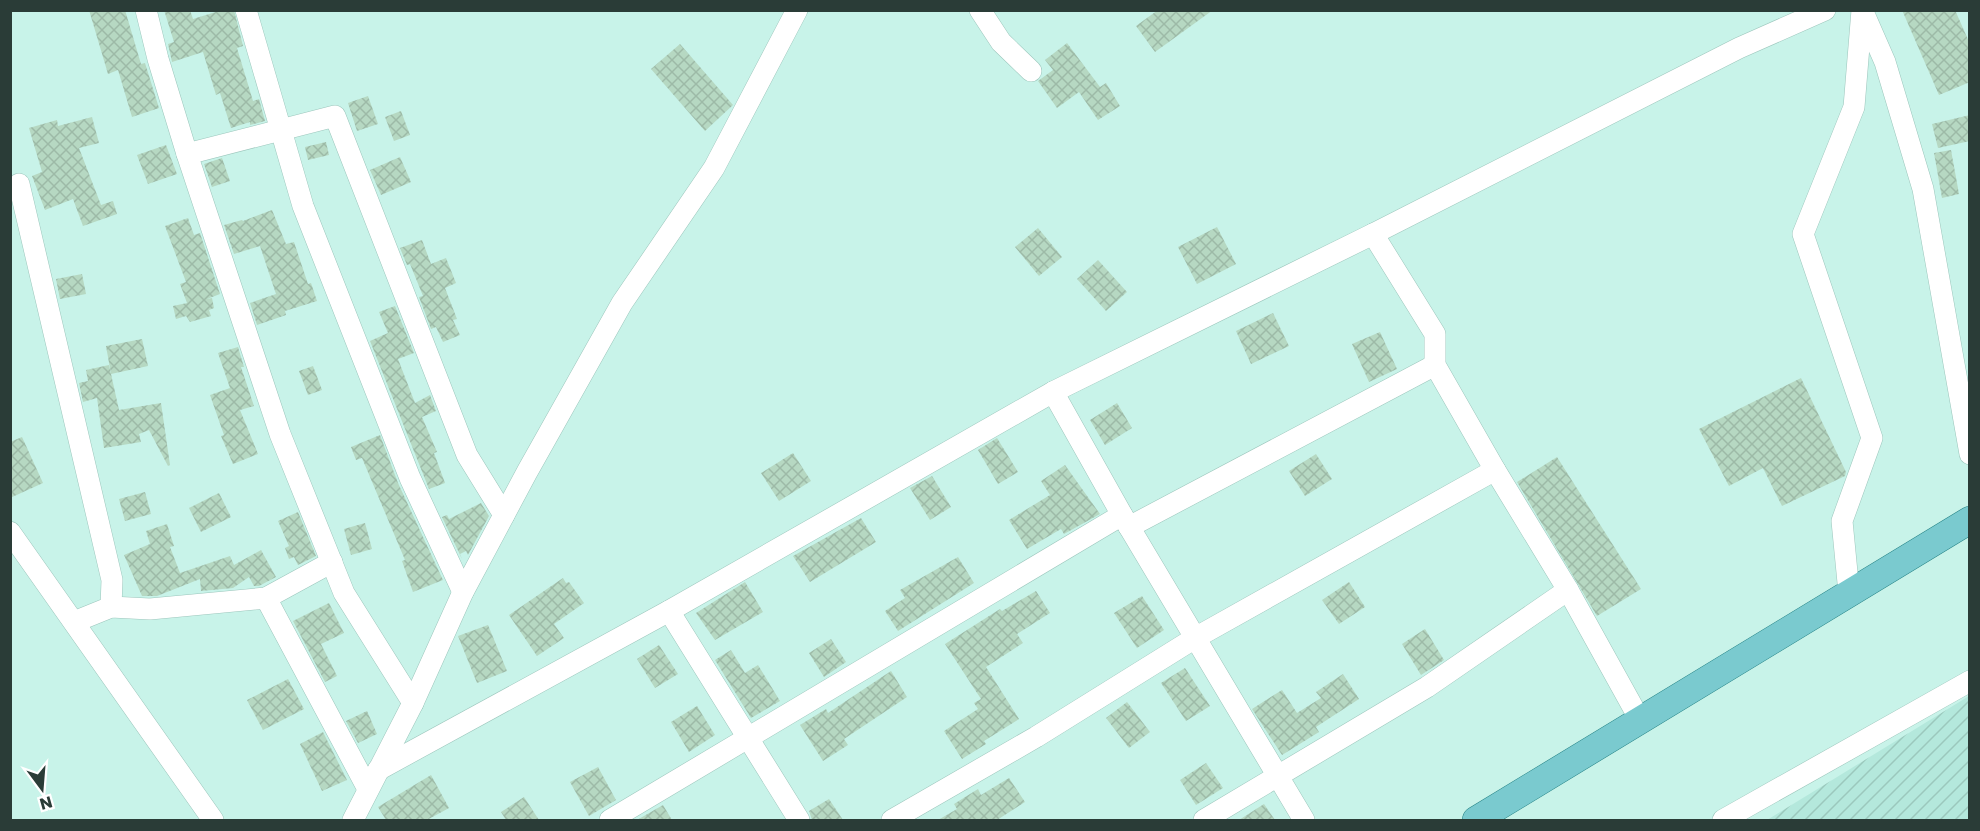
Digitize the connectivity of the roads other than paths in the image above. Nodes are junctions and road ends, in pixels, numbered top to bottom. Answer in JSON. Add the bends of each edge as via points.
{"nodes":[{"id":1,"x":146,"y":10,"type":"edge"},
{"id":2,"x":246,"y":10,"type":"edge"},
{"id":3,"x":798,"y":10,"type":"edge"},
{"id":4,"x":980,"y":10,"type":"edge"},
{"id":5,"x":1825,"y":10,"type":"edge"},
{"id":6,"x":1862,"y":10,"type":"edge"},
{"id":7,"x":1031,"y":71,"type":"dead end"},
{"id":8,"x":282,"y":130,"type":"junction"},
{"id":9,"x":187,"y":154,"type":"junction"},
{"id":10,"x":19,"y":184,"type":"dead end"},
{"id":11,"x":1373,"y":234,"type":"junction"},
{"id":12,"x":1435,"y":365,"type":"junction"},
{"id":13,"x":1053,"y":392,"type":"junction"},
{"id":14,"x":1970,"y":454,"type":"edge"},
{"id":15,"x":1495,"y":470,"type":"junction"},
{"id":16,"x":504,"y":515,"type":"junction"},
{"id":17,"x":1970,"y":520,"type":"edge"},
{"id":18,"x":1126,"y":521,"type":"junction"},
{"id":19,"x":10,"y":532,"type":"edge"},
{"id":20,"x":332,"y":562,"type":"junction"},
{"id":21,"x":1568,"y":590,"type":"junction"},
{"id":22,"x":463,"y":592,"type":"junction"},
{"id":23,"x":1849,"y":593,"type":"junction"},
{"id":24,"x":266,"y":598,"type":"junction"},
{"id":25,"x":111,"y":607,"type":"junction"},
{"id":26,"x":669,"y":611,"type":"junction"},
{"id":27,"x":75,"y":622,"type":"junction"},
{"id":28,"x":1195,"y":638,"type":"junction"},
{"id":29,"x":1970,"y":681,"type":"edge"},
{"id":30,"x":413,"y":703,"type":"junction"},
{"id":31,"x":1641,"y":720,"type":"junction"},
{"id":32,"x":748,"y":737,"type":"junction"},
{"id":33,"x":378,"y":771,"type":"junction"},
{"id":34,"x":1277,"y":776,"type":"junction"},
{"id":35,"x":368,"y":789,"type":"junction"},
{"id":36,"x":213,"y":820,"type":"edge"},
{"id":37,"x":353,"y":820,"type":"edge"},
{"id":38,"x":610,"y":820,"type":"edge"},
{"id":39,"x":800,"y":820,"type":"edge"},
{"id":40,"x":892,"y":820,"type":"edge"},
{"id":41,"x":1204,"y":820,"type":"edge"},
{"id":42,"x":1304,"y":820,"type":"edge"},
{"id":43,"x":1476,"y":820,"type":"edge"},
{"id":44,"x":1723,"y":820,"type":"edge"}],
"edges":[{"from":1,"to":9,"type":"street"},
{"from":2,"to":8,"type":"street"},
{"from":3,"to":16,"type":"street","via":[[714,168],[622,303]]},
{"from":4,"to":7,"type":"street","via":[[1001,42]]},
{"from":5,"to":11,"type":"street","via":[[1739,48]]},
{"from":6,"to":14,"type":"street","via":[[1885,62],[1923,189]]},
{"from":6,"to":23,"type":"street","via":[[1854,107],[1803,234],[1872,438],[1842,521]]},
{"from":8,"to":9,"type":"street"},
{"from":8,"to":16,"type":"street","via":[[335,116],[467,455]]},
{"from":8,"to":22,"type":"street","via":[[303,206],[410,478]]},
{"from":9,"to":20,"type":"street","via":[[280,434]]},
{"from":10,"to":25,"type":"street","via":[[112,580]]},
{"from":11,"to":12,"type":"street","via":[[1436,334]]},
{"from":11,"to":13,"type":"street"},
{"from":12,"to":15,"type":"street"},
{"from":12,"to":18,"type":"street"},
{"from":13,"to":18,"type":"street"},
{"from":13,"to":26,"type":"street"},
{"from":15,"to":21,"type":"street"},
{"from":15,"to":28,"type":"street"},
{"from":16,"to":22,"type":"street"},
{"from":17,"to":23,"type":"main road"},
{"from":18,"to":28,"type":"street"},
{"from":18,"to":32,"type":"street"},
{"from":19,"to":27,"type":"street"},
{"from":20,"to":24,"type":"street"},
{"from":20,"to":30,"type":"street","via":[[344,593]]},
{"from":21,"to":31,"type":"street"},
{"from":21,"to":34,"type":"street","via":[[1427,687]]},
{"from":22,"to":30,"type":"street"},
{"from":23,"to":31,"type":"main road"},
{"from":24,"to":25,"type":"street","via":[[150,609]]},
{"from":24,"to":35,"type":"street"},
{"from":25,"to":27,"type":"street"},
{"from":26,"to":32,"type":"street"},
{"from":26,"to":33,"type":"street"},
{"from":27,"to":36,"type":"street"},
{"from":28,"to":34,"type":"street"},
{"from":28,"to":40,"type":"street"},
{"from":29,"to":44,"type":"street"},
{"from":30,"to":33,"type":"street"},
{"from":31,"to":43,"type":"main road"},
{"from":32,"to":38,"type":"street"},
{"from":32,"to":39,"type":"street"},
{"from":33,"to":35,"type":"street"},
{"from":34,"to":41,"type":"street"},
{"from":34,"to":42,"type":"street"},
{"from":35,"to":37,"type":"street"}]}
